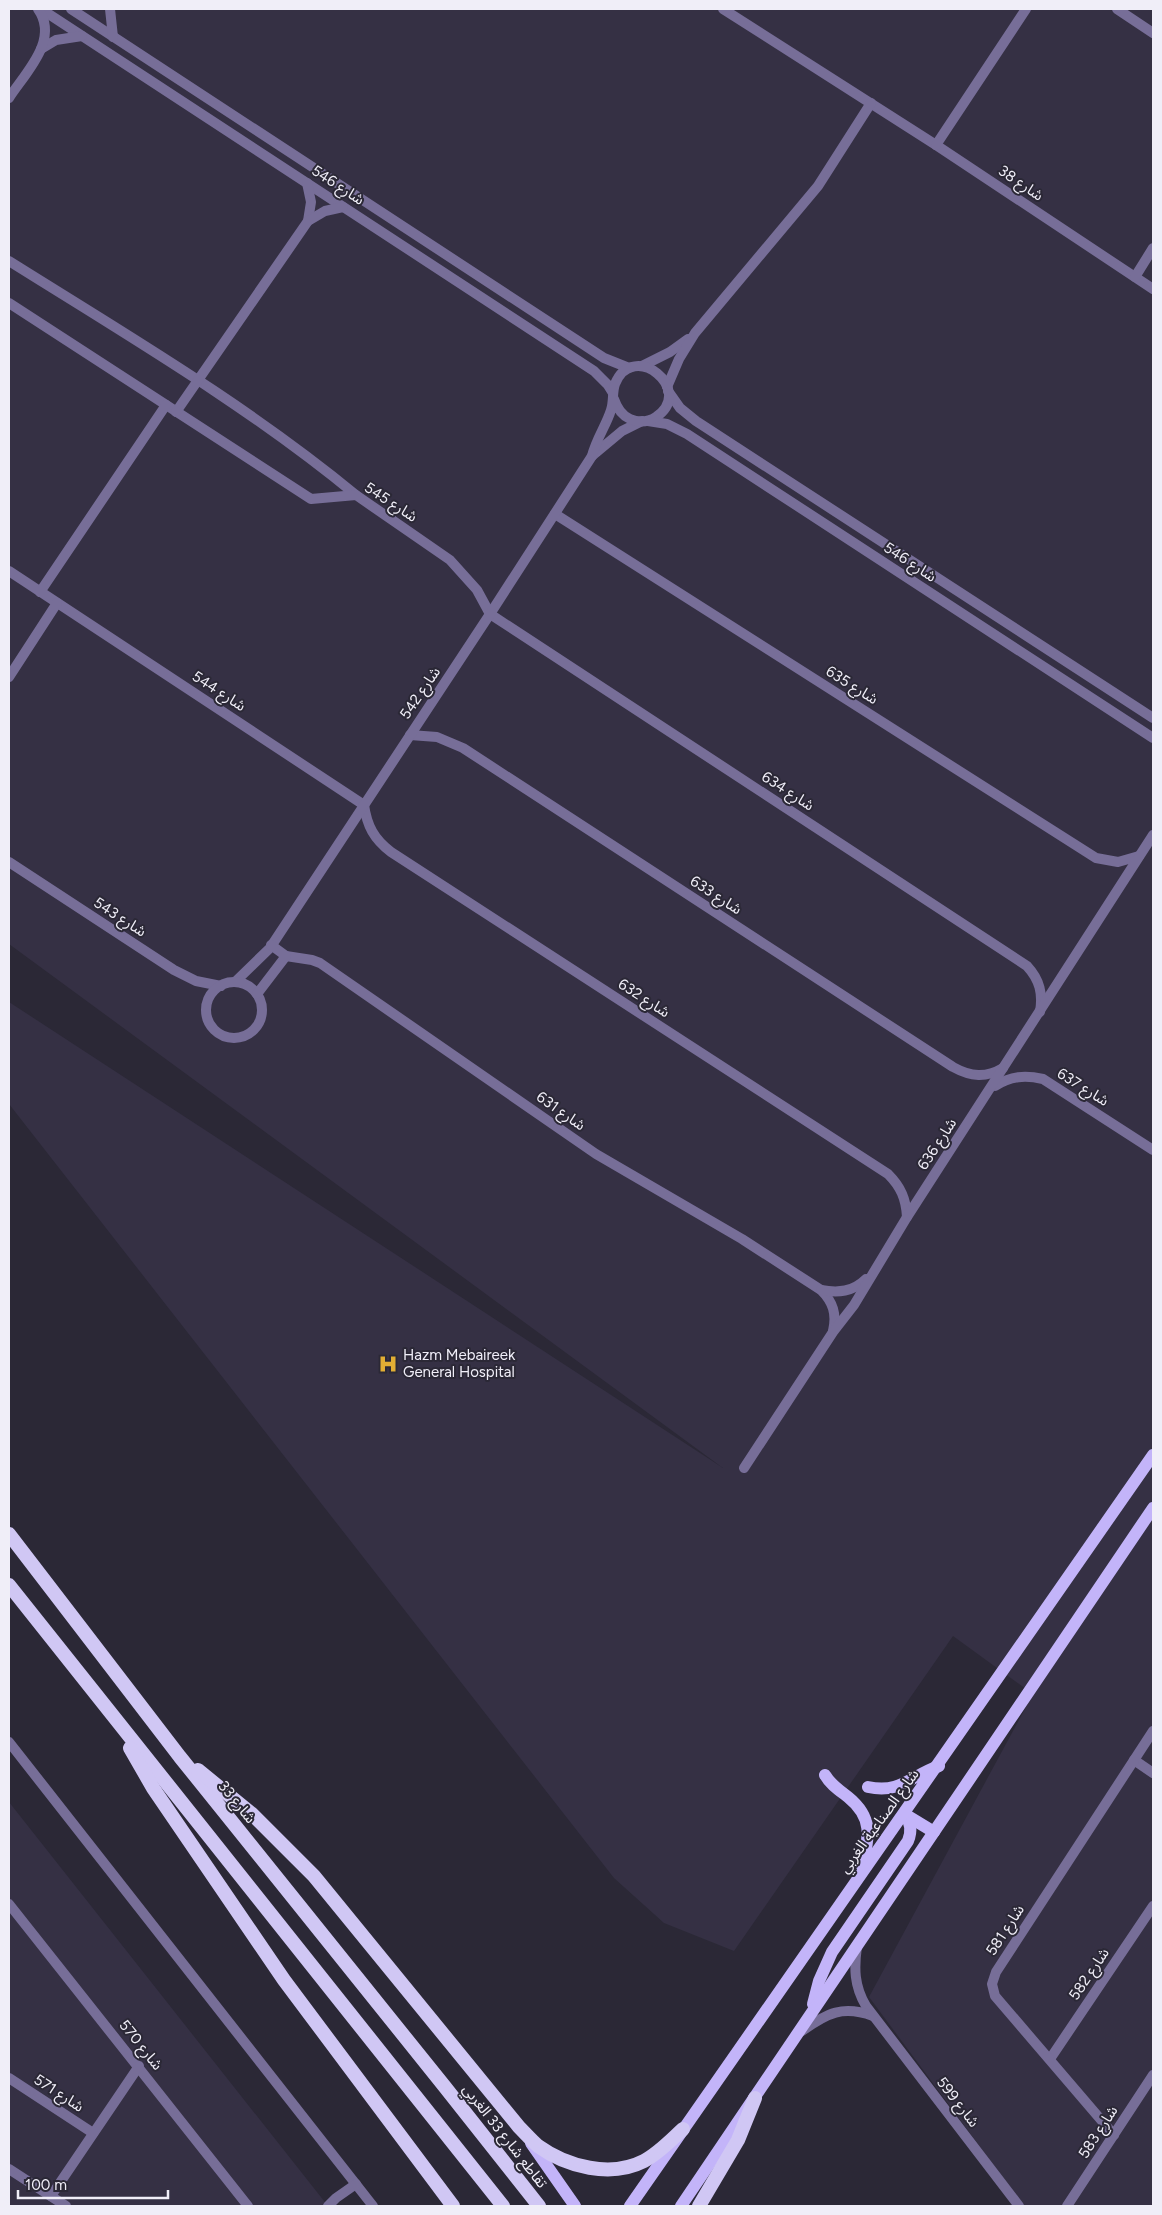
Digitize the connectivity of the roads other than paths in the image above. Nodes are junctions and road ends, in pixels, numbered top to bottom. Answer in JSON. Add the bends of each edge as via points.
{"nodes":[{"id":1,"x":40,"y":9,"type":"edge"},
{"id":2,"x":71,"y":9,"type":"edge"},
{"id":3,"x":76,"y":9,"type":"edge"},
{"id":4,"x":110,"y":9,"type":"edge"},
{"id":5,"x":724,"y":9,"type":"edge"},
{"id":6,"x":1026,"y":9,"type":"edge"},
{"id":7,"x":1117,"y":9,"type":"edge"},
{"id":8,"x":1153,"y":32,"type":"edge"},
{"id":9,"x":83,"y":36,"type":"junction"},
{"id":10,"x":113,"y":37,"type":"junction"},
{"id":11,"x":41,"y":49,"type":"junction"},
{"id":12,"x":9,"y":98,"type":"edge"},
{"id":13,"x":871,"y":103,"type":"junction"},
{"id":14,"x":936,"y":145,"type":"junction"},
{"id":15,"x":307,"y":183,"type":"junction"},
{"id":16,"x":343,"y":207,"type":"junction"},
{"id":17,"x":308,"y":221,"type":"junction"},
{"id":18,"x":1153,"y":248,"type":"edge"},
{"id":19,"x":9,"y":261,"type":"edge"},
{"id":20,"x":1135,"y":277,"type":"junction"},
{"id":21,"x":1153,"y":289,"type":"edge"},
{"id":22,"x":9,"y":303,"type":"edge"},
{"id":23,"x":695,"y":333,"type":"junction"},
{"id":24,"x":642,"y":366,"type":"junction"},
{"id":25,"x":629,"y":368,"type":"junction"},
{"id":26,"x":198,"y":379,"type":"junction"},
{"id":27,"x":668,"y":389,"type":"junction"},
{"id":28,"x":613,"y":396,"type":"junction"},
{"id":29,"x":166,"y":405,"type":"junction"},
{"id":30,"x":176,"y":412,"type":"junction"},
{"id":31,"x":644,"y":421,"type":"junction"},
{"id":32,"x":592,"y":456,"type":"junction"},
{"id":33,"x":356,"y":495,"type":"junction"},
{"id":34,"x":555,"y":514,"type":"junction"},
{"id":35,"x":9,"y":571,"type":"edge"},
{"id":36,"x":40,"y":592,"type":"junction"},
{"id":37,"x":57,"y":603,"type":"junction"},
{"id":38,"x":490,"y":614,"type":"junction"},
{"id":39,"x":9,"y":677,"type":"edge"},
{"id":40,"x":1153,"y":718,"type":"edge"},
{"id":41,"x":410,"y":735,"type":"junction"},
{"id":42,"x":1153,"y":738,"type":"edge"},
{"id":43,"x":364,"y":805,"type":"junction"},
{"id":44,"x":1153,"y":835,"type":"edge"},
{"id":45,"x":1139,"y":856,"type":"junction"},
{"id":46,"x":9,"y":862,"type":"edge"},
{"id":47,"x":271,"y":945,"type":"junction"},
{"id":48,"x":286,"y":956,"type":"junction"},
{"id":49,"x":236,"y":982,"type":"junction"},
{"id":50,"x":221,"y":986,"type":"junction"},
{"id":51,"x":257,"y":994,"type":"junction"},
{"id":52,"x":1040,"y":1012,"type":"junction"},
{"id":53,"x":1004,"y":1068,"type":"junction"},
{"id":54,"x":992,"y":1088,"type":"junction"},
{"id":55,"x":1153,"y":1150,"type":"edge"},
{"id":56,"x":907,"y":1217,"type":"junction"},
{"id":57,"x":871,"y":1274,"type":"junction"},
{"id":58,"x":821,"y":1290,"type":"junction"},
{"id":59,"x":833,"y":1332,"type":"junction"},
{"id":60,"x":1153,"y":1455,"type":"edge"},
{"id":61,"x":744,"y":1468,"type":"dead end"},
{"id":62,"x":1153,"y":1508,"type":"edge"},
{"id":63,"x":9,"y":1534,"type":"edge"},
{"id":64,"x":9,"y":1585,"type":"edge"},
{"id":65,"x":117,"y":1722,"type":"junction"},
{"id":66,"x":1153,"y":1731,"type":"edge"},
{"id":67,"x":9,"y":1742,"type":"edge"},
{"id":68,"x":180,"y":1757,"type":"junction"},
{"id":69,"x":1134,"y":1760,"type":"junction"},
{"id":70,"x":939,"y":1766,"type":"junction"},
{"id":71,"x":1153,"y":1773,"type":"edge"},
{"id":72,"x":825,"y":1775,"type":"dead end"},
{"id":73,"x":868,"y":1787,"type":"dead end"},
{"id":74,"x":900,"y":1818,"type":"junction"},
{"id":75,"x":911,"y":1831,"type":"junction"},
{"id":76,"x":930,"y":1837,"type":"junction"},
{"id":77,"x":861,"y":1873,"type":"junction"},
{"id":78,"x":1153,"y":1906,"type":"edge"},
{"id":79,"x":12,"y":1908,"type":"edge"},
{"id":80,"x":9,"y":1922,"type":"edge"},
{"id":81,"x":858,"y":1942,"type":"junction"},
{"id":82,"x":810,"y":2014,"type":"junction"},
{"id":83,"x":873,"y":2016,"type":"junction"},
{"id":84,"x":797,"y":2035,"type":"junction"},
{"id":85,"x":1050,"y":2060,"type":"junction"},
{"id":86,"x":138,"y":2066,"type":"junction"},
{"id":87,"x":1153,"y":2075,"type":"edge"},
{"id":88,"x":9,"y":2078,"type":"edge"},
{"id":89,"x":445,"y":2087,"type":"joint"},
{"id":90,"x":755,"y":2098,"type":"junction"},
{"id":91,"x":519,"y":2127,"type":"junction"},
{"id":92,"x":683,"y":2129,"type":"junction"},
{"id":93,"x":93,"y":2133,"type":"junction"},
{"id":94,"x":1114,"y":2135,"type":"junction"},
{"id":95,"x":9,"y":2168,"type":"edge"},
{"id":96,"x":356,"y":2184,"type":"junction"},
{"id":97,"x":51,"y":2196,"type":"junction"},
{"id":98,"x":66,"y":2206,"type":"edge"},
{"id":99,"x":248,"y":2206,"type":"edge"},
{"id":100,"x":328,"y":2206,"type":"edge"},
{"id":101,"x":373,"y":2206,"type":"edge"},
{"id":102,"x":453,"y":2206,"type":"edge"},
{"id":103,"x":503,"y":2206,"type":"edge"},
{"id":104,"x":539,"y":2206,"type":"edge"},
{"id":105,"x":575,"y":2206,"type":"edge"},
{"id":106,"x":630,"y":2206,"type":"edge"},
{"id":107,"x":680,"y":2206,"type":"edge"},
{"id":108,"x":699,"y":2206,"type":"edge"},
{"id":109,"x":1019,"y":2206,"type":"edge"},
{"id":110,"x":1067,"y":2206,"type":"edge"}],
"edges":[{"from":1,"to":9,"type":"street","name":"شارع 546"},
{"from":1,"to":11,"type":"street","via":[[45,26]]},
{"from":2,"to":3,"type":"street"},
{"from":2,"to":10,"type":"street","name":"شارع 546"},
{"from":4,"to":10,"type":"street"},
{"from":5,"to":13,"type":"street","name":"شارع 38"},
{"from":6,"to":14,"type":"street"},
{"from":7,"to":8,"type":"street"},
{"from":9,"to":11,"type":"street","via":[[56,40]]},
{"from":9,"to":15,"type":"street","name":"شارع 546"},
{"from":10,"to":25,"type":"street","name":"شارع 546","via":[[604,358]]},
{"from":11,"to":12,"type":"street"},
{"from":13,"to":14,"type":"street","name":"شارع 38"},
{"from":13,"to":23,"type":"street","via":[[818,186]]},
{"from":14,"to":20,"type":"street","name":"شارع 38"},
{"from":15,"to":16,"type":"street","name":"شارع 546"},
{"from":15,"to":17,"type":"street","via":[[311,202]]},
{"from":16,"to":17,"type":"street","via":[[325,211]]},
{"from":16,"to":28,"type":"street","name":"شارع 546","via":[[594,371],[608,385]]},
{"from":17,"to":26,"type":"street"},
{"from":18,"to":20,"type":"street"},
{"from":19,"to":26,"type":"street"},
{"from":20,"to":21,"type":"street","name":"شارع 38"},
{"from":22,"to":29,"type":"street","name":"شارع 545"},
{"from":23,"to":24,"type":"street","via":[[670,352]]},
{"from":23,"to":27,"type":"street","via":[[679,359]]},
{"from":24,"to":25,"type":"street"},
{"from":24,"to":27,"type":"street","via":[[661,375]]},
{"from":25,"to":28,"type":"street","via":[[619,376]]},
{"from":26,"to":30,"type":"street"},
{"from":26,"to":33,"type":"street"},
{"from":27,"to":31,"type":"street","via":[[665,407],[654,418]]},
{"from":27,"to":40,"type":"street","name":"شارع 546","via":[[680,408],[696,421]]},
{"from":28,"to":31,"type":"street","via":[[624,416]]},
{"from":28,"to":32,"type":"street","name":"شارع 542","via":[[608,418],[598,435]]},
{"from":29,"to":30,"type":"street","name":"شارع 545"},
{"from":29,"to":36,"type":"street"},
{"from":30,"to":33,"type":"street","name":"شارع 545","via":[[310,499]]},
{"from":31,"to":32,"type":"street","name":"شارع 542","via":[[622,431]]},
{"from":31,"to":42,"type":"street","name":"شارع 546","via":[[667,424],[687,434]]},
{"from":32,"to":34,"type":"street","name":"شارع 542"},
{"from":33,"to":38,"type":"street","name":"شارع 545","via":[[450,560],[477,590]]},
{"from":34,"to":38,"type":"street","name":"شارع 542"},
{"from":34,"to":45,"type":"street","name":"شارع 635","via":[[1096,858],[1118,862]]},
{"from":35,"to":36,"type":"street","name":"شارع 544"},
{"from":36,"to":37,"type":"street","name":"شارع 544"},
{"from":37,"to":39,"type":"street"},
{"from":37,"to":43,"type":"street","name":"شارع 544"},
{"from":38,"to":41,"type":"street","name":"شارع 542"},
{"from":38,"to":52,"type":"street","name":"شارع 634","via":[[1019,960],[1039,983]]},
{"from":41,"to":43,"type":"street","name":"شارع 542"},
{"from":41,"to":53,"type":"street","name":"شارع 633","via":[[437,737],[463,748],[953,1068],[973,1076],[995,1073]]},
{"from":43,"to":47,"type":"street","name":"شارع 542"},
{"from":43,"to":56,"type":"street","name":"شارع 632","via":[[371,832],[391,852],[888,1174],[903,1193]]},
{"from":44,"to":45,"type":"street","name":"شارع 636"},
{"from":45,"to":52,"type":"street","name":"شارع 636"},
{"from":46,"to":50,"type":"street","name":"شارع 543","via":[[174,970]]},
{"from":47,"to":48,"type":"street"},
{"from":47,"to":49,"type":"street","name":"شارع 542"},
{"from":48,"to":51,"type":"street"},
{"from":48,"to":58,"type":"street","name":"شارع 631","via":[[320,963],[596,1154],[742,1238]]},
{"from":49,"to":50,"type":"street"},
{"from":49,"to":51,"type":"street","via":[[245,984]]},
{"from":50,"to":51,"type":"street","via":[[210,997],[207,1013],[213,1028],[227,1037],[243,1036],[256,1028],[262,1013]]},
{"from":52,"to":53,"type":"street","name":"شارع 636"},
{"from":53,"to":54,"type":"street","name":"شارع 636"},
{"from":54,"to":55,"type":"street","name":"شارع 637","via":[[1016,1076],[1043,1080]]},
{"from":54,"to":56,"type":"street","name":"شارع 636"},
{"from":56,"to":57,"type":"street","name":"شارع 636"},
{"from":57,"to":58,"type":"street","via":[[848,1290]]},
{"from":57,"to":59,"type":"street","name":"شارع 636","via":[[854,1305]]},
{"from":58,"to":59,"type":"street","name":"شارع 631","via":[[834,1309],[836,1321]]},
{"from":59,"to":61,"type":"street","name":"شارع 636"},
{"from":60,"to":70,"type":"main road","name":"شارع الصناعية الغربي"},
{"from":62,"to":76,"type":"main road"},
{"from":63,"to":68,"type":"highway","name":"شارع 33"},
{"from":64,"to":65,"type":"highway"},
{"from":65,"to":102,"type":"highway","via":[[153,1788],[271,1961]]},
{"from":65,"to":103,"type":"highway"},
{"from":66,"to":69,"type":"street","name":"شارع 581"},
{"from":67,"to":96,"type":"street"},
{"from":68,"to":89,"type":"highway","name":"شارع 33"},
{"from":68,"to":91,"type":"highway","via":[[252,1814],[314,1876]]},
{"from":69,"to":71,"type":"street"},
{"from":69,"to":85,"type":"street","name":"شارع 581","via":[[996,1972],[992,1984],[995,1996]]},
{"from":70,"to":73,"type":"main road","via":[[897,1787]]},
{"from":70,"to":74,"type":"main road","name":"شارع الصناعية الغربي"},
{"from":72,"to":77,"type":"main road","via":[[857,1804],[865,1818],[868,1840]]},
{"from":74,"to":75,"type":"main road","via":[[909,1820]]},
{"from":74,"to":76,"type":"main road"},
{"from":74,"to":77,"type":"main road","name":"شارع الصناعية الغربي"},
{"from":75,"to":76,"type":"main road"},
{"from":75,"to":82,"type":"main road","via":[[908,1841],[832,1952],[819,1981]]},
{"from":76,"to":81,"type":"main road"},
{"from":77,"to":92,"type":"main road","name":"شارع الصناعية الغربي"},
{"from":78,"to":85,"type":"street","name":"شارع 582"},
{"from":79,"to":80,"type":"street"},
{"from":79,"to":86,"type":"street","name":"شارع 570"},
{"from":81,"to":82,"type":"main road"},
{"from":81,"to":83,"type":"street","name":"شارع 599","via":[[857,1989]]},
{"from":82,"to":84,"type":"main road"},
{"from":83,"to":84,"type":"street","via":[[854,2010],[834,2012]]},
{"from":83,"to":109,"type":"street","name":"شارع 599"},
{"from":84,"to":90,"type":"main road"},
{"from":85,"to":94,"type":"street","name":"شارع 581"},
{"from":86,"to":93,"type":"street"},
{"from":86,"to":99,"type":"street","name":"شارع 570"},
{"from":87,"to":94,"type":"street","name":"شارع 583"},
{"from":88,"to":93,"type":"street","name":"شارع 571"},
{"from":89,"to":104,"type":"highway","name":"تقاطع شارع 33 الغربي"},
{"from":90,"to":107,"type":"main road"},
{"from":90,"to":108,"type":"highway","via":[[738,2140]]},
{"from":91,"to":92,"type":"highway","via":[[558,2158],[581,2166],[606,2169],[631,2166],[646,2160]]},
{"from":91,"to":105,"type":"main road"},
{"from":92,"to":106,"type":"main road","name":"شارع الصناعية الغربي"},
{"from":93,"to":97,"type":"street"},
{"from":94,"to":110,"type":"street","name":"شارع 583"},
{"from":95,"to":97,"type":"street"},
{"from":96,"to":100,"type":"street"},
{"from":96,"to":101,"type":"street"},
{"from":97,"to":98,"type":"street"}]}
